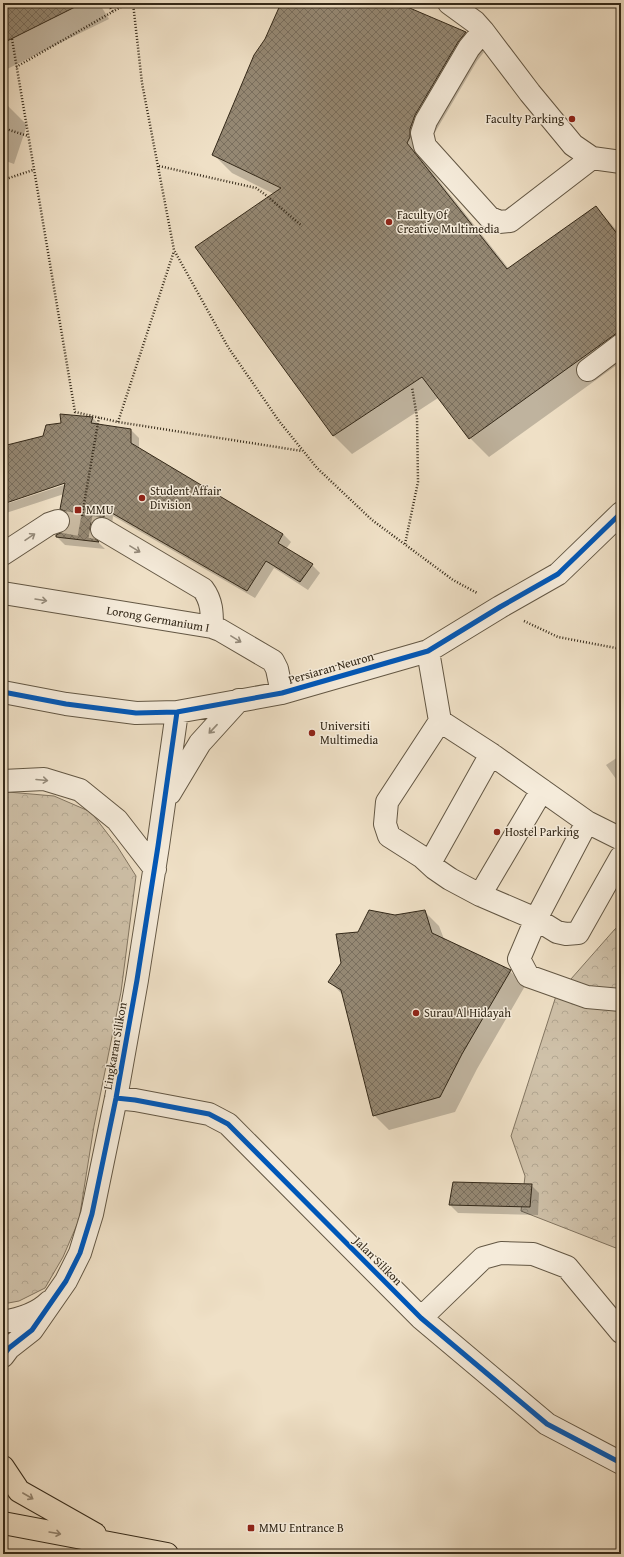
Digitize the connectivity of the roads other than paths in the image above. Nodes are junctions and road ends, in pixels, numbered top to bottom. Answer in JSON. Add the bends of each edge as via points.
{"nodes":[{"id":1,"x":448,"y":3,"type":"edge"},
{"id":2,"x":483,"y":31,"type":"junction"},
{"id":3,"x":592,"y":158,"type":"junction"},
{"id":4,"x":621,"y":162,"type":"edge"},
{"id":5,"x":621,"y":345,"type":"edge"},
{"id":6,"x":588,"y":370,"type":"dead end"},
{"id":7,"x":621,"y":513,"type":"edge"},
{"id":8,"x":58,"y":521,"type":"tunnel mouth"},
{"id":9,"x":102,"y":529,"type":"tunnel mouth"},
{"id":10,"x":3,"y":554,"type":"edge"},
{"id":11,"x":3,"y":593,"type":"edge"},
{"id":12,"x":212,"y":628,"type":"junction"},
{"id":13,"x":428,"y":651,"type":"junction"},
{"id":14,"x":3,"y":692,"type":"edge"},
{"id":15,"x":282,"y":693,"type":"junction"},
{"id":16,"x":239,"y":700,"type":"junction"},
{"id":17,"x":177,"y":712,"type":"junction"},
{"id":18,"x":440,"y":721,"type":"junction"},
{"id":19,"x":491,"y":754,"type":"junction"},
{"id":20,"x":3,"y":781,"type":"edge"},
{"id":21,"x":542,"y":790,"type":"junction"},
{"id":22,"x":164,"y":803,"type":"junction"},
{"id":23,"x":587,"y":822,"type":"junction"},
{"id":24,"x":621,"y":839,"type":"edge"},
{"id":25,"x":621,"y":858,"type":"edge"},
{"id":26,"x":430,"y":862,"type":"junction"},
{"id":27,"x":155,"y":869,"type":"junction"},
{"id":28,"x":480,"y":894,"type":"junction"},
{"id":29,"x":536,"y":919,"type":"junction"},
{"id":30,"x":621,"y":1000,"type":"edge"},
{"id":31,"x":116,"y":1098,"type":"junction"},
{"id":32,"x":66,"y":1281,"type":"junction"},
{"id":33,"x":421,"y":1318,"type":"junction"},
{"id":34,"x":3,"y":1322,"type":"edge"},
{"id":35,"x":621,"y":1332,"type":"edge"},
{"id":36,"x":3,"y":1356,"type":"edge"},
{"id":37,"x":621,"y":1463,"type":"edge"},
{"id":38,"x":3,"y":1467,"type":"edge"},
{"id":39,"x":3,"y":1523,"type":"edge"},
{"id":40,"x":110,"y":1543,"type":"junction"},
{"id":41,"x":167,"y":1554,"type":"edge"}],
"edges":[{"from":1,"to":2,"type":"street","via":[[475,22]]},
{"from":2,"to":3,"type":"street","via":[[573,145]]},
{"from":2,"to":3,"type":"street","via":[[469,48],[426,121],[422,133],[425,146],[489,217],[499,222],[510,221]]},
{"from":3,"to":4,"type":"street"},
{"from":5,"to":6,"type":"street"},
{"from":7,"to":13,"type":"street","name":"Persiaran Neuron","via":[[558,574],[500,606]]},
{"from":10,"to":8,"type":"street","one_way":true,"via":[[49,524]]},
{"from":9,"to":12,"type":"street","one_way":true,"via":[[203,589],[209,596]]},
{"from":11,"to":12,"type":"street","name":"Lorong Germanium I","one_way":true},
{"from":12,"to":15,"type":"street","name":"Lorong Germanium I","one_way":true,"via":[[220,630],[273,661]]},
{"from":13,"to":15,"type":"street","name":"Persiaran Neuron"},
{"from":13,"to":18,"type":"street"},
{"from":14,"to":17,"type":"street","name":"Persiaran Neuron","via":[[66,704],[136,713]]},
{"from":15,"to":16,"type":"street","name":"Persiaran Neuron"},
{"from":16,"to":17,"type":"street","name":"Persiaran Neuron"},
{"from":16,"to":22,"type":"street","one_way":true,"via":[[200,743]]},
{"from":17,"to":22,"type":"street","name":"Lingkaran Silikon"},
{"from":18,"to":19,"type":"street"},
{"from":18,"to":26,"type":"street","via":[[387,802],[385,824],[389,836]]},
{"from":19,"to":21,"type":"street"},
{"from":19,"to":26,"type":"street"},
{"from":20,"to":27,"type":"street","one_way":true,"via":[[44,779],[80,790],[117,820]]},
{"from":21,"to":23,"type":"street"},
{"from":21,"to":28,"type":"street"},
{"from":22,"to":27,"type":"street","name":"Lingkaran Silikon"},
{"from":23,"to":24,"type":"street"},
{"from":23,"to":29,"type":"street"},
{"from":25,"to":29,"type":"street","via":[[578,933],[557,932]]},
{"from":26,"to":28,"type":"street","via":[[450,879]]},
{"from":27,"to":31,"type":"street","name":"Lingkaran Silikon"},
{"from":28,"to":29,"type":"street"},
{"from":29,"to":30,"type":"street","via":[[519,959],[528,976],[587,997]]},
{"from":31,"to":32,"type":"street","name":"Lingkaran Silikon","via":[[92,1214],[80,1253]]},
{"from":31,"to":33,"type":"street","name":"Jalan Silikon","via":[[209,1114],[228,1124]]},
{"from":32,"to":34,"type":"street","name":"Lingkaran Silikon","via":[[55,1297],[42,1309]]},
{"from":32,"to":36,"type":"street","name":"Lingkaran Silikon","via":[[32,1330]]},
{"from":33,"to":35,"type":"street","via":[[483,1258],[501,1253],[533,1254],[567,1267]]},
{"from":33,"to":37,"type":"street","name":"Jalan Silikon","via":[[548,1424]]},
{"from":38,"to":40,"type":"main road","one_way":true,"via":[[19,1491]]},
{"from":39,"to":40,"type":"main road","one_way":true},
{"from":40,"to":41,"type":"main road"}]}
